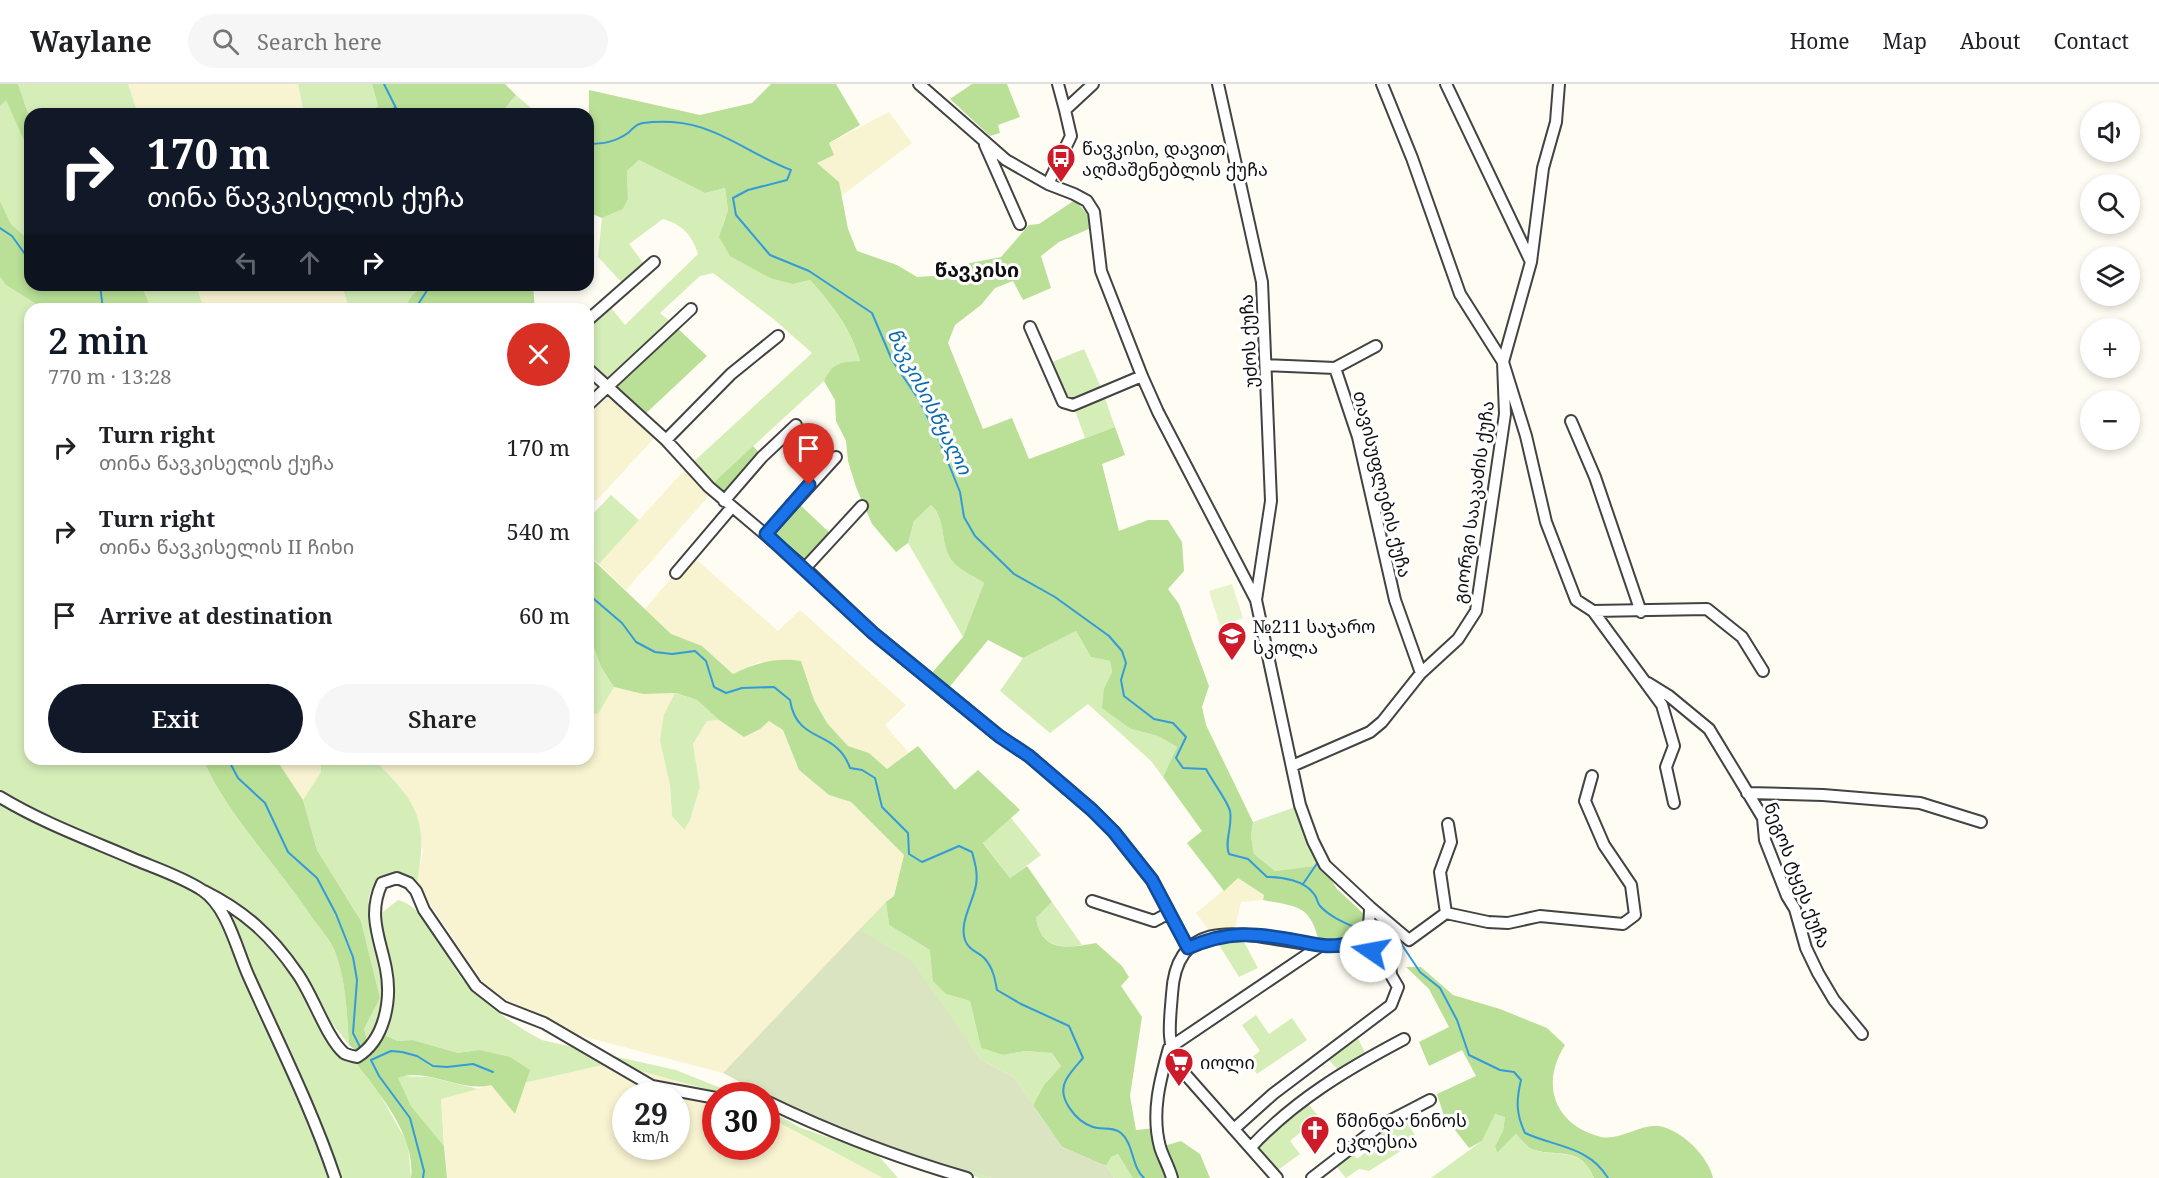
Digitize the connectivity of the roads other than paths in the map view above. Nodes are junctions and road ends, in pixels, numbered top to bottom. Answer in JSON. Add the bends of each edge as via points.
{"nodes":[{"id":1,"x":919,"y":84,"type":"edge"},
{"id":2,"x":1058,"y":84,"type":"edge"},
{"id":3,"x":1093,"y":84,"type":"edge"},
{"id":4,"x":1218,"y":84,"type":"edge"},
{"id":5,"x":1382,"y":84,"type":"edge"},
{"id":6,"x":1446,"y":84,"type":"edge"},
{"id":7,"x":1559,"y":84,"type":"edge"},
{"id":8,"x":1065,"y":110,"type":"junction"},
{"id":9,"x":984,"y":142,"type":"junction"},
{"id":10,"x":1048,"y":184,"type":"junction"},
{"id":11,"x":1020,"y":224,"type":"dead end"},
{"id":12,"x":654,"y":262,"type":"dead end"},
{"id":13,"x":1531,"y":262,"type":"junction"},
{"id":14,"x":691,"y":309,"type":"dead end"},
{"id":15,"x":594,"y":315,"type":"edge"},
{"id":16,"x":1030,"y":327,"type":"dead end"},
{"id":17,"x":778,"y":336,"type":"dead end"},
{"id":18,"x":1376,"y":346,"type":"dead end"},
{"id":19,"x":1503,"y":362,"type":"junction"},
{"id":20,"x":1266,"y":365,"type":"junction"},
{"id":21,"x":1335,"y":368,"type":"junction"},
{"id":22,"x":594,"y":374,"type":"edge"},
{"id":23,"x":1142,"y":376,"type":"junction"},
{"id":24,"x":607,"y":386,"type":"junction"},
{"id":25,"x":594,"y":399,"type":"edge"},
{"id":26,"x":1571,"y":421,"type":"dead end"},
{"id":27,"x":796,"y":425,"type":"dead end"},
{"id":28,"x":666,"y":440,"type":"junction"},
{"id":29,"x":836,"y":457,"type":"dead end"},
{"id":30,"x":728,"y":504,"type":"junction"},
{"id":31,"x":862,"y":506,"type":"dead end"},
{"id":32,"x":766,"y":534,"type":"junction"},
{"id":33,"x":805,"y":568,"type":"junction"},
{"id":34,"x":676,"y":573,"type":"dead end"},
{"id":35,"x":1256,"y":600,"type":"junction"},
{"id":36,"x":1593,"y":611,"type":"junction"},
{"id":37,"x":1641,"y":612,"type":"junction"},
{"id":38,"x":1763,"y":671,"type":"dead end"},
{"id":39,"x":1421,"y":673,"type":"junction"},
{"id":40,"x":1648,"y":683,"type":"junction"},
{"id":41,"x":1292,"y":766,"type":"junction"},
{"id":42,"x":1592,"y":776,"type":"dead end"},
{"id":43,"x":1747,"y":793,"type":"junction"},
{"id":44,"x":0,"y":798,"type":"edge"},
{"id":45,"x":1674,"y":804,"type":"dead end"},
{"id":46,"x":1981,"y":822,"type":"dead end"},
{"id":47,"x":1448,"y":824,"type":"dead end"},
{"id":48,"x":204,"y":891,"type":"junction"},
{"id":49,"x":1092,"y":901,"type":"dead end"},
{"id":50,"x":1370,"y":907,"type":"junction"},
{"id":51,"x":1169,"y":913,"type":"junction"},
{"id":52,"x":1446,"y":913,"type":"junction"},
{"id":53,"x":1352,"y":942,"type":"junction"},
{"id":54,"x":1320,"y":946,"type":"junction"},
{"id":55,"x":1188,"y":948,"type":"junction"},
{"id":56,"x":1862,"y":1034,"type":"dead end"},
{"id":57,"x":1404,"y":1038,"type":"dead end"},
{"id":58,"x":1170,"y":1048,"type":"junction"},
{"id":59,"x":702,"y":1095,"type":"edge"},
{"id":60,"x":1431,"y":1100,"type":"dead end"},
{"id":61,"x":780,"y":1108,"type":"edge"},
{"id":62,"x":1234,"y":1129,"type":"junction"},
{"id":63,"x":1251,"y":1147,"type":"junction"},
{"id":64,"x":335,"y":1178,"type":"edge"},
{"id":65,"x":967,"y":1178,"type":"edge"},
{"id":66,"x":1172,"y":1178,"type":"edge"},
{"id":67,"x":1276,"y":1178,"type":"edge"},
{"id":68,"x":1311,"y":1178,"type":"edge"}],
"edges":[{"from":1,"to":9,"type":"street"},
{"from":2,"to":8,"type":"street"},
{"from":3,"to":8,"type":"street"},
{"from":4,"to":20,"type":"street","name":"უძოს ქუჩა","via":[[1262,282]]},
{"from":5,"to":19,"type":"street","name":"ნეგოს ტყეს ქუჩა","via":[[1460,294]]},
{"from":6,"to":13,"type":"street"},
{"from":7,"to":13,"type":"street","name":"გიორგი სააკაძის ქუჩა"},
{"from":8,"to":10,"type":"street","via":[[1071,136]]},
{"from":9,"to":10,"type":"street"},
{"from":9,"to":11,"type":"street"},
{"from":10,"to":23,"type":"street","via":[[1087,201],[1094,212],[1101,271]]},
{"from":12,"to":15,"type":"street"},
{"from":13,"to":19,"type":"street","name":"გიორგი სააკაძის ქუჩა"},
{"from":14,"to":24,"type":"street"},
{"from":16,"to":23,"type":"street","via":[[1063,402],[1073,405]]},
{"from":17,"to":28,"type":"street","via":[[731,374]]},
{"from":18,"to":21,"type":"street"},
{"from":19,"to":36,"type":"street","name":"ნეგოს ტყეს ქუჩა","via":[[1526,436],[1546,522],[1566,579],[1576,600]]},
{"from":19,"to":39,"type":"street","name":"გიორგი სააკაძის ქუჩა","via":[[1505,414],[1476,611],[1458,639]]},
{"from":20,"to":21,"type":"street"},
{"from":20,"to":35,"type":"street","name":"უძოს ქუჩა","via":[[1271,501]]},
{"from":21,"to":39,"type":"street","name":"თავისუფლების ქუჩა","via":[[1358,437],[1395,600]]},
{"from":22,"to":24,"type":"street"},
{"from":23,"to":35,"type":"street"},
{"from":24,"to":25,"type":"street"},
{"from":24,"to":28,"type":"street"},
{"from":26,"to":37,"type":"street","via":[[1595,477]]},
{"from":27,"to":30,"type":"street","via":[[762,457]]},
{"from":28,"to":30,"type":"street"},
{"from":29,"to":32,"type":"street"},
{"from":30,"to":32,"type":"street"},
{"from":30,"to":34,"type":"street"},
{"from":31,"to":33,"type":"street"},
{"from":32,"to":33,"type":"street"},
{"from":33,"to":51,"type":"street","via":[[873,633],[1092,810],[1152,880]]},
{"from":35,"to":41,"type":"street"},
{"from":36,"to":37,"type":"street"},
{"from":36,"to":40,"type":"street","name":"ნეგოს ტყეს ქუჩა"},
{"from":37,"to":38,"type":"street","via":[[1707,609],[1742,637]]},
{"from":39,"to":41,"type":"street","name":"გიორგი სააკაძის ქუჩა","via":[[1370,732]]},
{"from":40,"to":43,"type":"street","name":"ნეგოს ტყეს ქუჩა","via":[[1709,729]]},
{"from":40,"to":45,"type":"street","name":"ნეგოს ტყეს ქუჩა","via":[[1671,728],[1674,746],[1666,767]]},
{"from":41,"to":50,"type":"street","via":[[1300,805],[1325,865]]},
{"from":42,"to":52,"type":"street","via":[[1586,801],[1604,845],[1631,885],[1635,915],[1623,924],[1540,916],[1508,923]]},
{"from":43,"to":46,"type":"street","via":[[1920,803]]},
{"from":43,"to":56,"type":"street","name":"ნეგოს ტყეს ქუჩა","via":[[1763,818],[1765,840],[1814,965],[1834,1000]]},
{"from":44,"to":48,"type":"street","via":[[32,816]]},
{"from":47,"to":52,"type":"street","via":[[1451,842],[1440,872]]},
{"from":48,"to":59,"type":"street","via":[[233,905],[262,931],[297,972],[331,1037],[345,1054],[357,1057],[370,1050],[380,1034],[387,1004],[387,970],[378,944],[375,899],[382,883],[397,878],[410,883],[416,891],[424,910],[476,986],[503,1007],[544,1023],[652,1086]]},
{"from":48,"to":64,"type":"street","via":[[229,928]]},
{"from":49,"to":51,"type":"street","via":[[1154,921]]},
{"from":50,"to":52,"type":"street","via":[[1409,940]]},
{"from":50,"to":53,"type":"street","via":[[1366,932]]},
{"from":51,"to":55,"type":"street"},
{"from":53,"to":54,"type":"street"},
{"from":53,"to":62,"type":"street","via":[[1390,960],[1391,975],[1398,987],[1391,1005],[1273,1094]]},
{"from":54,"to":55,"type":"street","via":[[1233,935],[1213,937]]},
{"from":54,"to":58,"type":"street"},
{"from":55,"to":58,"type":"street","via":[[1173,985]]},
{"from":57,"to":63,"type":"street","via":[[1306,1096]]},
{"from":58,"to":62,"type":"street","via":[[1178,1066]]},
{"from":58,"to":66,"type":"street","via":[[1157,1089],[1157,1127]]},
{"from":60,"to":68,"type":"street","via":[[1378,1127]]},
{"from":61,"to":65,"type":"street","via":[[899,1158]]},
{"from":62,"to":63,"type":"street"},
{"from":63,"to":67,"type":"street"}]}
